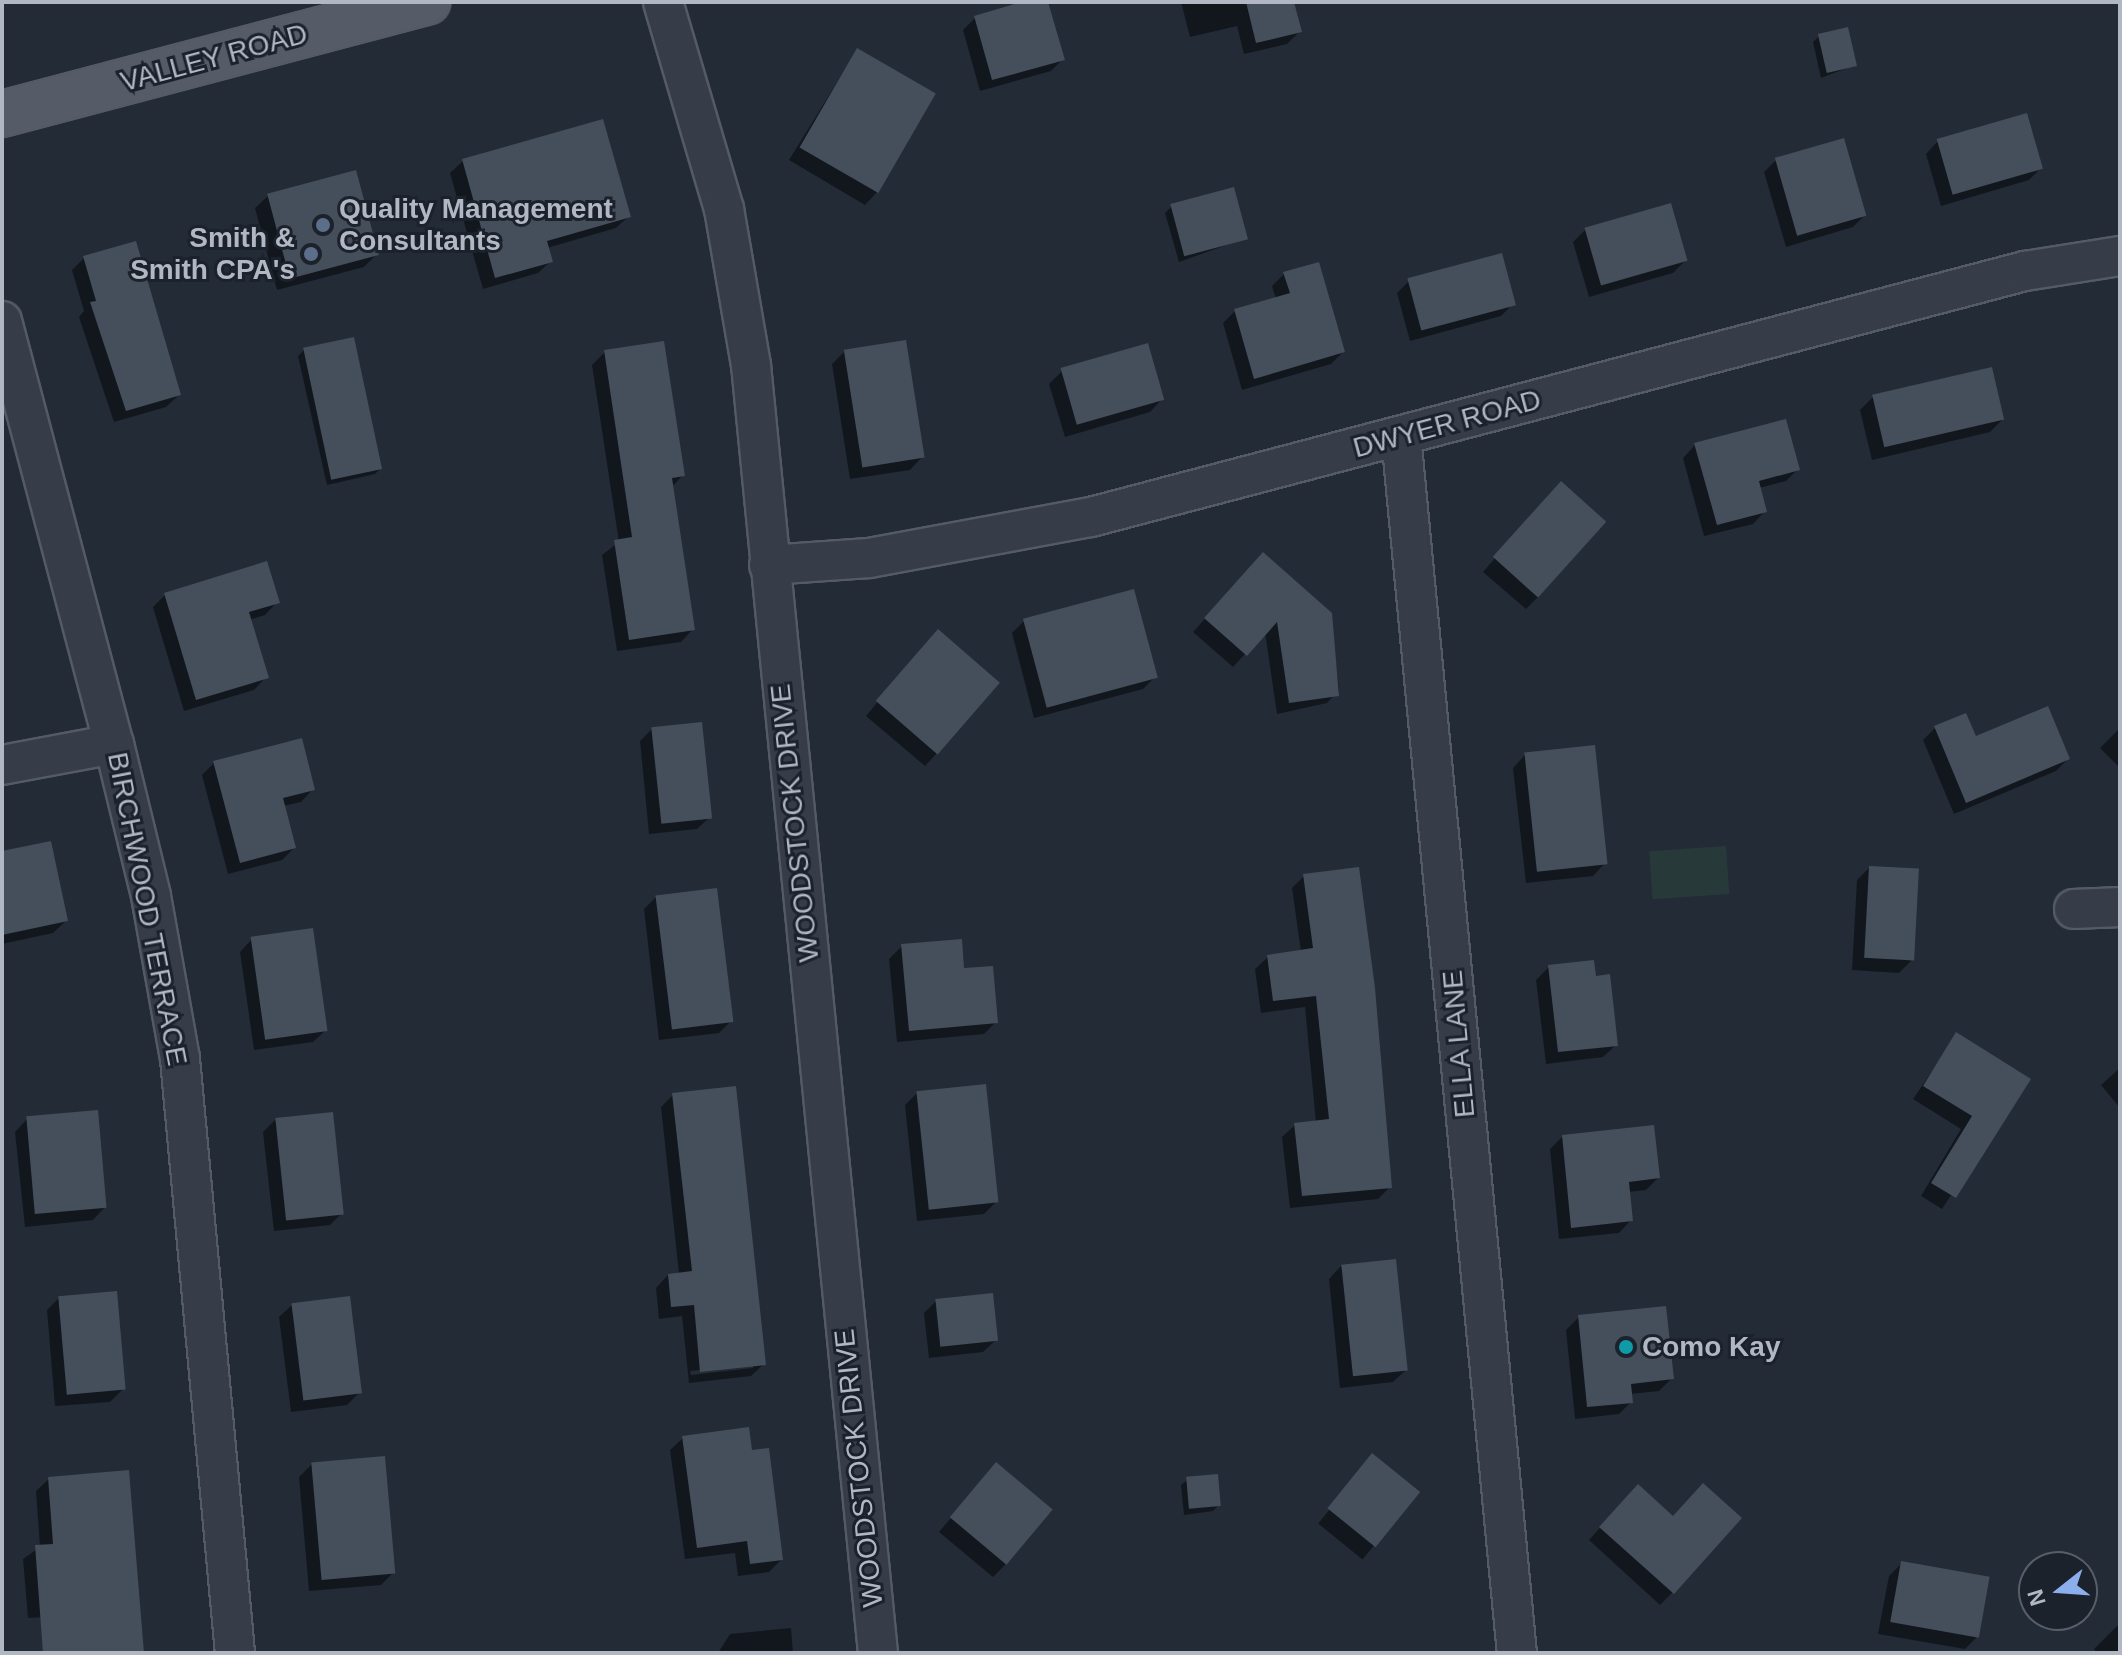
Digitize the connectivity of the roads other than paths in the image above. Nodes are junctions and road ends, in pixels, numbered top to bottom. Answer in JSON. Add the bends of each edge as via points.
{"nodes":[{"id":1,"x":427,"y":2,"type":"edge"},
{"id":2,"x":663,"y":2,"type":"edge"},
{"id":3,"x":2,"y":114,"type":"edge"},
{"id":4,"x":2120,"y":256,"type":"edge"},
{"id":5,"x":2,"y":321,"type":"edge"},
{"id":6,"x":1401,"y":436,"type":"junction"},
{"id":7,"x":769,"y":565,"type":"junction"},
{"id":8,"x":114,"y":744,"type":"junction"},
{"id":9,"x":2,"y":765,"type":"edge"},
{"id":10,"x":2120,"y":907,"type":"edge"},
{"id":11,"x":2074,"y":909,"type":"dead end"},
{"id":12,"x":235,"y":1653,"type":"edge"},
{"id":13,"x":878,"y":1653,"type":"edge"},
{"id":14,"x":1517,"y":1653,"type":"edge"}],
"edges":[{"from":1,"to":3,"type":"main road","name":"VALLEY ROAD"},
{"from":2,"to":7,"type":"street","name":"WOODSTOCK DRIVE","via":[[699,113],[741,289]]},
{"from":4,"to":6,"type":"street","name":"DWYER ROAD","via":[[2025,271]]},
{"from":5,"to":8,"type":"street","name":"BIRCHWOOD TERRACE"},
{"from":6,"to":7,"type":"street","name":"DWYER ROAD","via":[[980,542]]},
{"from":6,"to":14,"type":"street","name":"ELLA LANE"},
{"from":7,"to":13,"type":"street","name":"WOODSTOCK DRIVE"},
{"from":8,"to":9,"type":"street"},
{"from":8,"to":12,"type":"street","name":"BIRCHWOOD TERRACE","via":[[151,896],[180,1059]]},
{"from":10,"to":11,"type":"street"}]}
